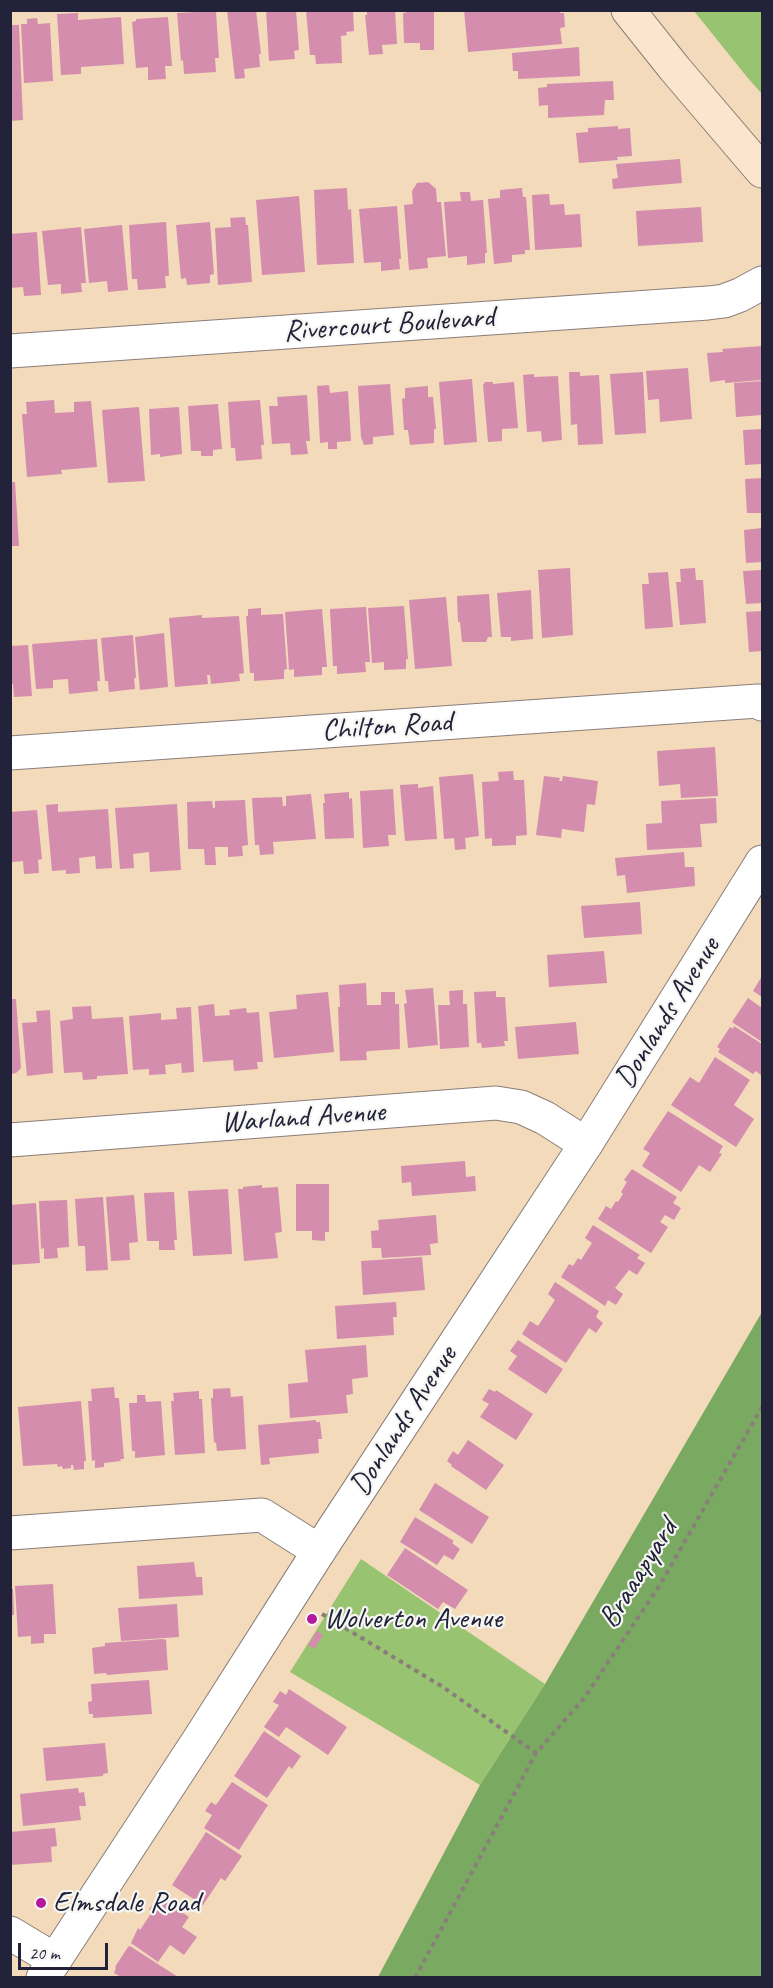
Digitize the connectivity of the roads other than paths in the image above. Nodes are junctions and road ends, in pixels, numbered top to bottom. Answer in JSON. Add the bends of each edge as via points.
{"nodes":[{"id":1,"x":628,"y":10,"type":"edge"},
{"id":2,"x":759,"y":159,"type":"edge"},
{"id":3,"x":762,"y":283,"type":"edge"},
{"id":4,"x":10,"y":351,"type":"edge"},
{"id":5,"x":762,"y":704,"type":"edge"},
{"id":6,"x":10,"y":753,"type":"edge"},
{"id":7,"x":762,"y":862,"type":"edge"},
{"id":8,"x":10,"y":1140,"type":"edge"},
{"id":9,"x":586,"y":1144,"type":"junction"},
{"id":10,"x":10,"y":1533,"type":"edge"},
{"id":11,"x":319,"y":1551,"type":"junction"},
{"id":12,"x":10,"y":1933,"type":"edge"},
{"id":13,"x":49,"y":1969,"type":"edge"}],
"edges":[{"from":1,"to":2,"type":"main road","via":[[675,69]]},
{"from":3,"to":4,"type":"street","name":"Rivercourt Boulevard","via":[[724,301],[708,303]]},
{"from":5,"to":6,"type":"street","name":"Chilton Road","via":[[758,701]]},
{"from":7,"to":9,"type":"street","name":"Donlands Avenue"},
{"from":8,"to":9,"type":"street","name":"Warland Avenue","via":[[496,1103],[521,1107]]},
{"from":9,"to":11,"type":"street","name":"Donlands Avenue"},
{"from":10,"to":11,"type":"street","via":[[262,1515]]},
{"from":11,"to":13,"type":"street","name":"Donlands Avenue"},
{"from":12,"to":13,"type":"street"}]}
